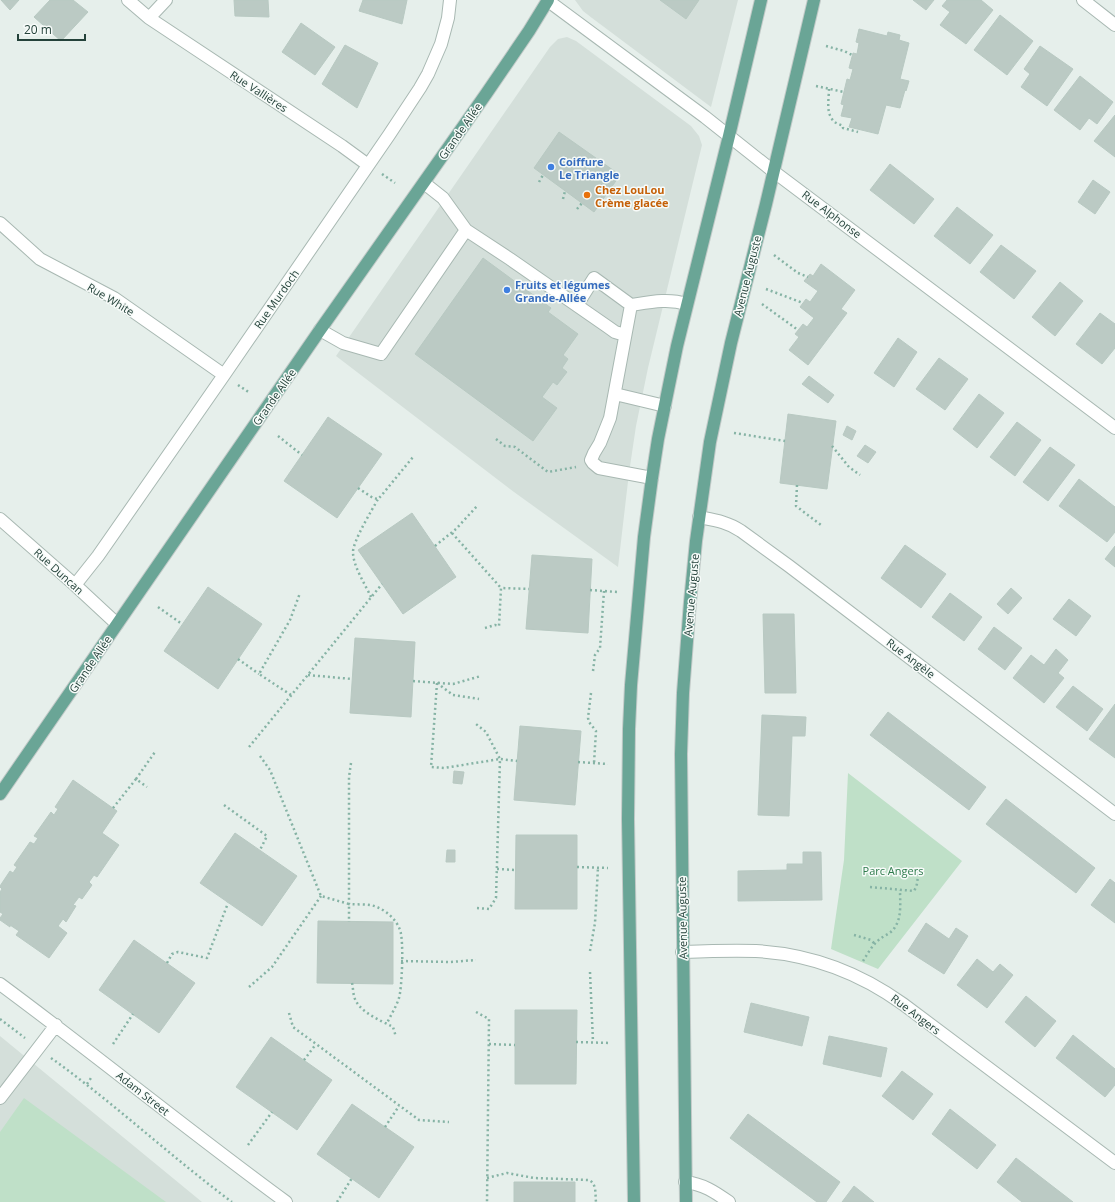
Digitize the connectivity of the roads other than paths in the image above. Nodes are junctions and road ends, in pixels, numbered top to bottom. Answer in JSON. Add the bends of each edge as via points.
{"nodes":[{"id":1,"x":128,"y":0,"type":"edge"},
{"id":2,"x":166,"y":0,"type":"edge"},
{"id":3,"x":450,"y":0,"type":"edge"},
{"id":4,"x":548,"y":0,"type":"edge"},
{"id":5,"x":761,"y":0,"type":"edge"},
{"id":6,"x":814,"y":0,"type":"edge"},
{"id":7,"x":1083,"y":0,"type":"edge"},
{"id":8,"x":149,"y":18,"type":"junction"},
{"id":9,"x":1115,"y":25,"type":"edge"},
{"id":10,"x":729,"y":136,"type":"junction"},
{"id":11,"x":368,"y":165,"type":"junction"},
{"id":12,"x":773,"y":171,"type":"junction"},
{"id":13,"x":424,"y":183,"type":"junction"},
{"id":14,"x":0,"y":223,"type":"edge"},
{"id":15,"x":466,"y":230,"type":"junction"},
{"id":16,"x":687,"y":304,"type":"junction"},
{"id":17,"x":577,"y":305,"type":"junction"},
{"id":18,"x":631,"y":305,"type":"junction"},
{"id":19,"x":320,"y":330,"type":"junction"},
{"id":20,"x":625,"y":335,"type":"junction"},
{"id":21,"x":224,"y":375,"type":"junction"},
{"id":22,"x":615,"y":394,"type":"junction"},
{"id":23,"x":665,"y":406,"type":"junction"},
{"id":24,"x":1115,"y":428,"type":"edge"},
{"id":25,"x":652,"y":478,"type":"junction"},
{"id":26,"x":699,"y":518,"type":"junction"},
{"id":27,"x":0,"y":519,"type":"edge"},
{"id":28,"x":75,"y":585,"type":"junction"},
{"id":29,"x":117,"y":624,"type":"junction"},
{"id":30,"x":0,"y":794,"type":"edge"},
{"id":31,"x":1115,"y":814,"type":"edge"},
{"id":32,"x":682,"y":952,"type":"junction"},
{"id":33,"x":0,"y":984,"type":"edge"},
{"id":34,"x":56,"y":1025,"type":"junction"},
{"id":35,"x":0,"y":1098,"type":"edge"},
{"id":36,"x":1115,"y":1163,"type":"edge"},
{"id":37,"x":686,"y":1182,"type":"junction"},
{"id":38,"x":286,"y":1202,"type":"edge"},
{"id":39,"x":634,"y":1202,"type":"edge"},
{"id":40,"x":686,"y":1202,"type":"edge"},
{"id":41,"x":729,"y":1202,"type":"edge"}],
"edges":[{"from":1,"to":8,"type":"street","name":"Rue Vallières"},
{"from":2,"to":8,"type":"street"},
{"from":3,"to":11,"type":"street","name":"Rue Murdoch","via":[[441,44],[428,74]]},
{"from":4,"to":10,"type":"street","name":"Rue Alphonse"},
{"from":4,"to":13,"type":"main road","name":"Grande Allée"},
{"from":5,"to":10,"type":"main road"},
{"from":6,"to":12,"type":"main road","name":"Avenue Auguste"},
{"from":7,"to":9,"type":"street"},
{"from":8,"to":11,"type":"street","name":"Rue Vallières"},
{"from":10,"to":12,"type":"street","name":"Rue Alphonse"},
{"from":10,"to":16,"type":"main road"},
{"from":11,"to":21,"type":"street","name":"Rue Murdoch"},
{"from":12,"to":24,"type":"street","name":"Rue Alphonse"},
{"from":12,"to":26,"type":"main road","name":"Avenue Auguste","via":[[722,380]]},
{"from":13,"to":15,"type":"street","via":[[443,198]]},
{"from":13,"to":19,"type":"main road","name":"Grande Allée"},
{"from":14,"to":21,"type":"street","name":"Rue White","via":[[40,259],[114,298]]},
{"from":15,"to":17,"type":"street"},
{"from":15,"to":19,"type":"street","via":[[381,354],[343,343]]},
{"from":16,"to":18,"type":"street","via":[[666,300]]},
{"from":16,"to":23,"type":"main road"},
{"from":17,"to":18,"type":"street","via":[[594,278]]},
{"from":17,"to":20,"type":"street","via":[[615,332]]},
{"from":18,"to":20,"type":"street"},
{"from":19,"to":29,"type":"main road","name":"Grande Allée"},
{"from":20,"to":22,"type":"street"},
{"from":21,"to":28,"type":"street","name":"Rue Murdoch"},
{"from":22,"to":23,"type":"street"},
{"from":22,"to":25,"type":"street","via":[[608,424],[594,453],[593,463],[600,468]]},
{"from":23,"to":25,"type":"main road"},
{"from":25,"to":39,"type":"main road","via":[[630,685],[628,819]]},
{"from":26,"to":31,"type":"street","name":"Rue Angèle","via":[[732,525],[741,530]]},
{"from":26,"to":32,"type":"main road","name":"Avenue Auguste","via":[[681,723]]},
{"from":27,"to":28,"type":"street","name":"Rue Duncan"},
{"from":28,"to":29,"type":"street","name":"Rue Duncan"},
{"from":29,"to":30,"type":"main road","name":"Grande Allée"},
{"from":32,"to":36,"type":"street","name":"Rue Angers","via":[[772,952],[817,961],[857,976],[892,996]]},
{"from":32,"to":37,"type":"main road","name":"Avenue Auguste"},
{"from":33,"to":34,"type":"street","name":"Adam Street"},
{"from":34,"to":35,"type":"street"},
{"from":34,"to":38,"type":"street","name":"Adam Street"},
{"from":37,"to":40,"type":"main road","name":"Avenue Auguste"},
{"from":37,"to":41,"type":"street","via":[[700,1184]]}]}
